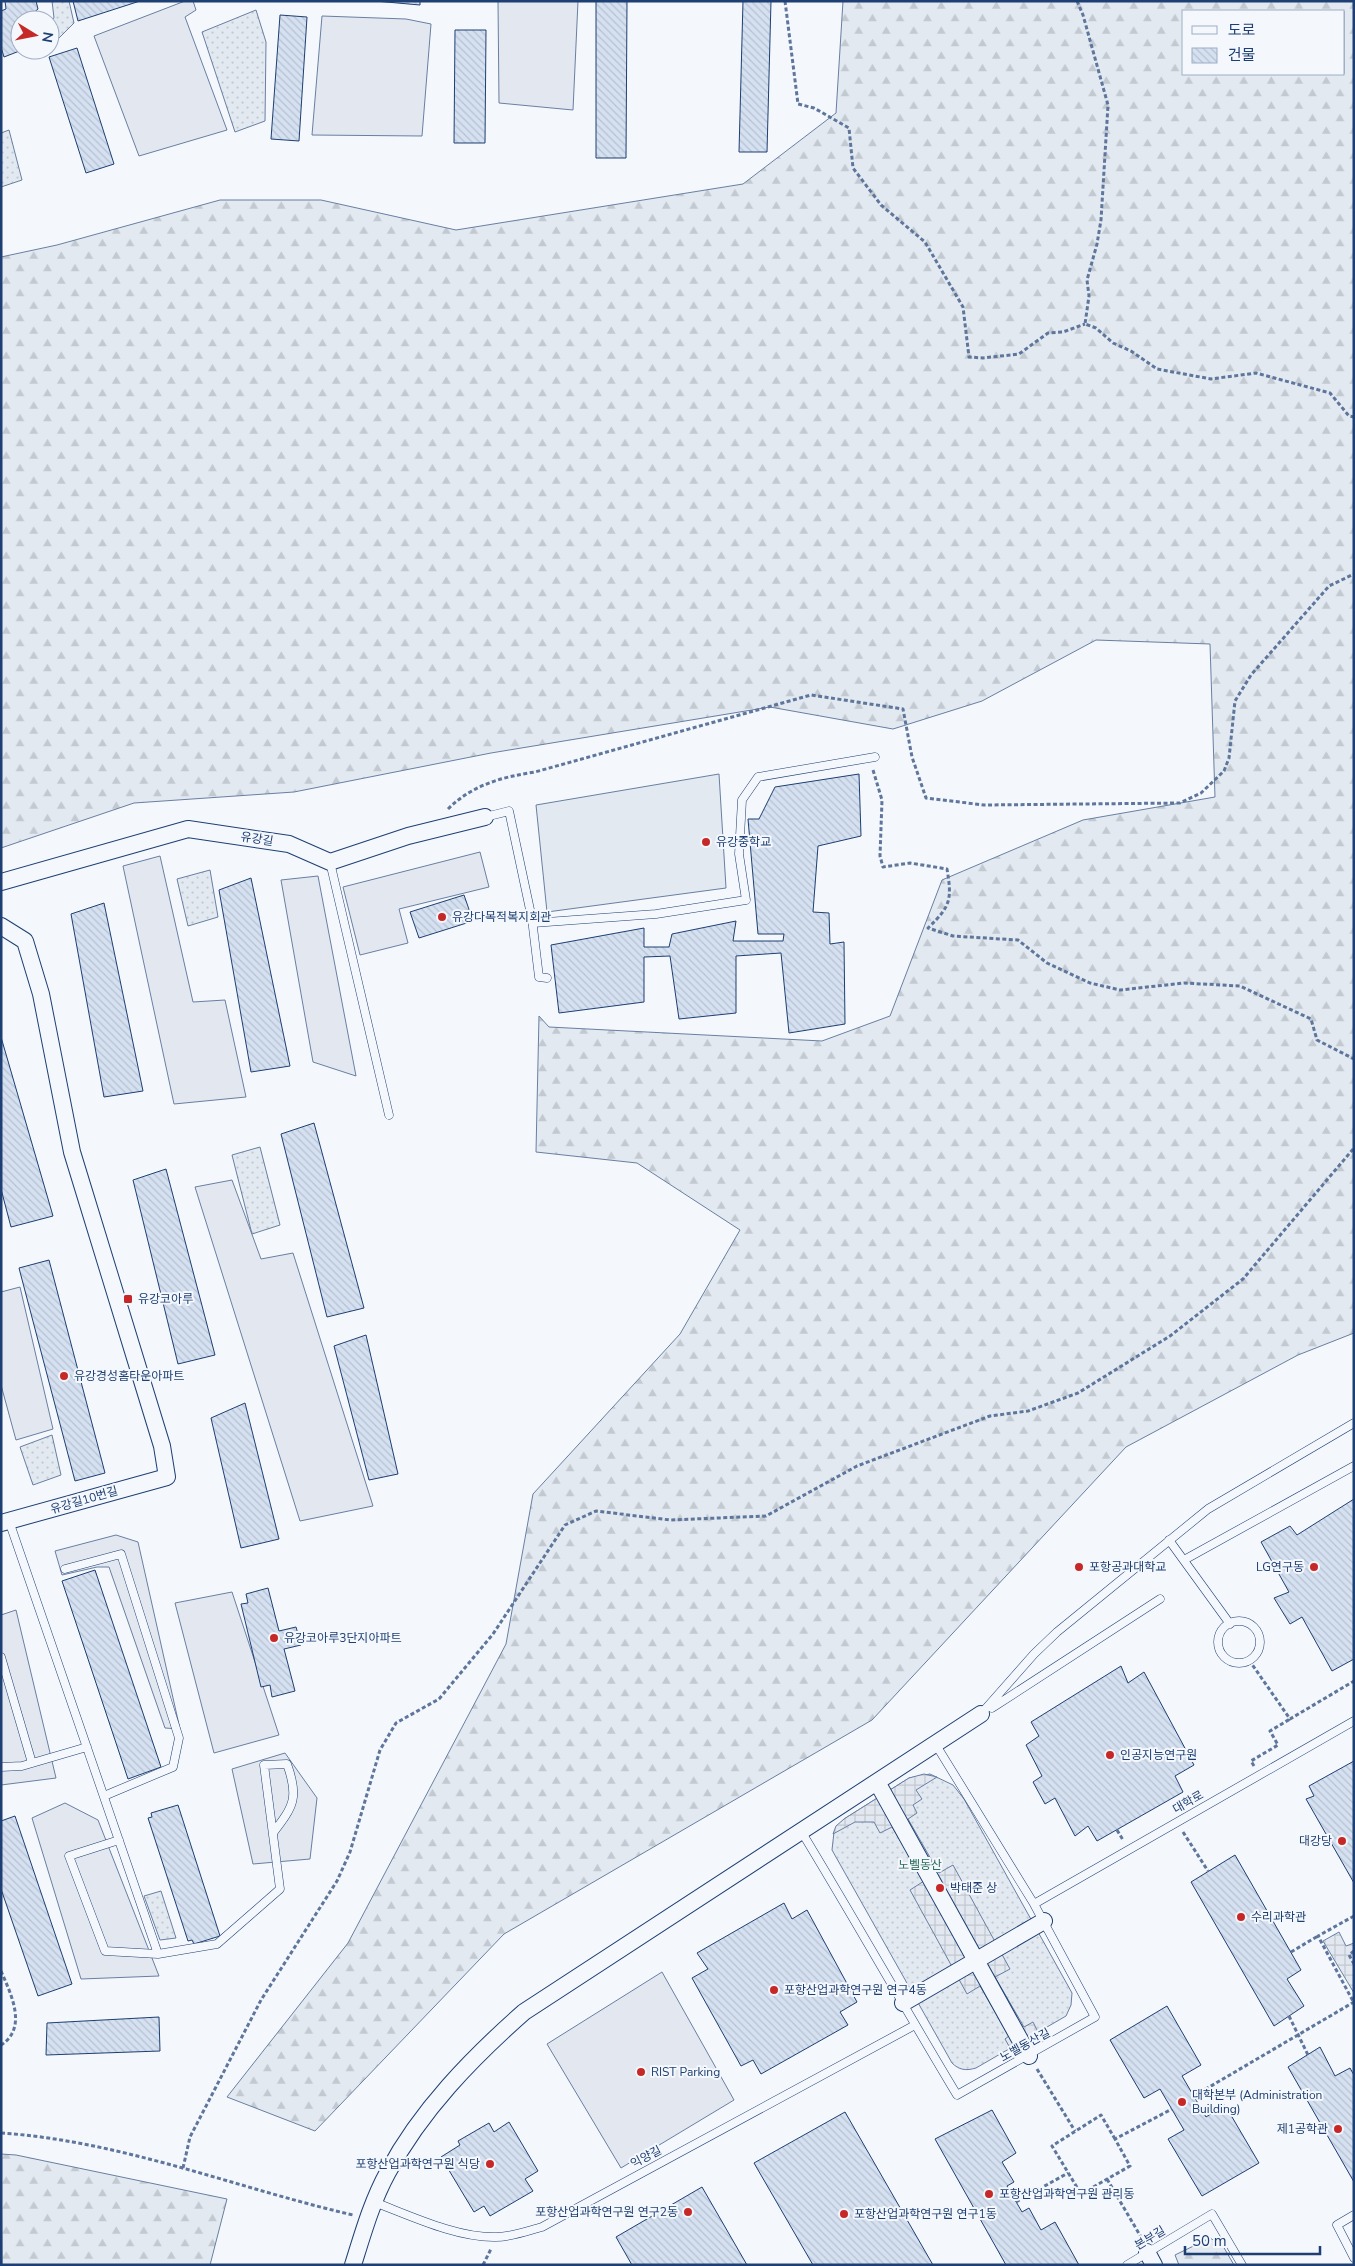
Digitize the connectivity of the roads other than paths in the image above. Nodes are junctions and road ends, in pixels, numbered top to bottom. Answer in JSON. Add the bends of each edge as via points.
{"nodes":[{"id":1,"x":872,"y":757,"type":"road end"},
{"id":2,"x":485,"y":817,"type":"joint"},
{"id":3,"x":330,"y":862,"type":"junction"},
{"id":4,"x":1,"y":882,"type":"edge"},
{"id":5,"x":533,"y":923,"type":"junction"},
{"id":6,"x":1,"y":926,"type":"edge"},
{"id":7,"x":546,"y":978,"type":"dead end"},
{"id":8,"x":389,"y":1115,"type":"dead end"},
{"id":9,"x":1354,"y":1424,"type":"edge"},
{"id":10,"x":1354,"y":1466,"type":"edge"},
{"id":11,"x":5,"y":1522,"type":"edge"},
{"id":12,"x":1169,"y":1540,"type":"junction"},
{"id":13,"x":1184,"y":1560,"type":"junction"},
{"id":14,"x":65,"y":1569,"type":"dead end"},
{"id":15,"x":1160,"y":1599,"type":"dead end"},
{"id":16,"x":1230,"y":1624,"type":"junction"},
{"id":17,"x":1,"y":1657,"type":"edge"},
{"id":18,"x":981,"y":1714,"type":"junction"},
{"id":19,"x":1354,"y":1721,"type":"edge"},
{"id":20,"x":936,"y":1745,"type":"junction"},
{"id":21,"x":87,"y":1747,"type":"junction"},
{"id":22,"x":32,"y":1763,"type":"junction"},
{"id":23,"x":1,"y":1767,"type":"edge"},
{"id":24,"x":877,"y":1782,"type":"junction"},
{"id":25,"x":104,"y":1796,"type":"junction"},
{"id":26,"x":801,"y":1831,"type":"junction"},
{"id":27,"x":273,"y":1833,"type":"junction"},
{"id":28,"x":119,"y":1840,"type":"junction"},
{"id":29,"x":1034,"y":1904,"type":"junction"},
{"id":30,"x":1044,"y":1922,"type":"junction"},
{"id":31,"x":158,"y":1954,"type":"junction"},
{"id":32,"x":977,"y":1961,"type":"junction"},
{"id":33,"x":903,"y":2004,"type":"junction"},
{"id":34,"x":915,"y":2025,"type":"junction"},
{"id":35,"x":1029,"y":2056,"type":"junction"},
{"id":36,"x":374,"y":2202,"type":"junction"},
{"id":37,"x":1354,"y":2215,"type":"edge"},
{"id":38,"x":1354,"y":2258,"type":"edge"},
{"id":39,"x":1151,"y":2259,"type":"edge"},
{"id":40,"x":353,"y":2265,"type":"edge"},
{"id":41,"x":1127,"y":2265,"type":"edge"},
{"id":42,"x":1242,"y":2265,"type":"edge"}],
"edges":[{"from":1,"to":5,"type":"lane","via":[[758,777],[742,800],[739,854],[746,900],[656,914]]},
{"from":2,"to":3,"type":"street","via":[[424,832]]},
{"from":2,"to":5,"type":"lane","via":[[509,811]]},
{"from":3,"to":4,"type":"street","name":"유강길","via":[[289,844],[188,829]]},
{"from":3,"to":8,"type":"lane"},
{"from":5,"to":7,"type":"lane","via":[[539,977]]},
{"from":6,"to":11,"type":"street","name":"유강길10번길","via":[[25,941],[41,994],[72,1152],[162,1446],[167,1477]]},
{"from":9,"to":12,"type":"lane","via":[[1208,1509]]},
{"from":10,"to":13,"type":"lane"},
{"from":11,"to":21,"type":"lane"},
{"from":12,"to":13,"type":"lane"},
{"from":12,"to":18,"type":"lane","via":[[1057,1632]]},
{"from":13,"to":16,"type":"lane"},
{"from":14,"to":25,"type":"lane","via":[[121,1554],[179,1738],[173,1767]]},
{"from":15,"to":18,"type":"lane"},
{"from":16,"to":16,"type":"lane","via":[[1224,1627],[1218,1639],[1220,1652],[1230,1661],[1243,1663],[1257,1651],[1259,1639],[1253,1628],[1242,1622]]},
{"from":17,"to":22,"type":"lane"},
{"from":18,"to":20,"type":"street"},
{"from":19,"to":29,"type":"lane","name":"대학로"},
{"from":20,"to":24,"type":"street"},
{"from":20,"to":29,"type":"lane","name":"노벨동산길"},
{"from":21,"to":22,"type":"lane"},
{"from":21,"to":25,"type":"lane"},
{"from":22,"to":23,"type":"lane"},
{"from":24,"to":26,"type":"street"},
{"from":24,"to":32,"type":"street"},
{"from":25,"to":28,"type":"lane"},
{"from":26,"to":33,"type":"lane","name":"노벨동산길","via":[[867,1938]]},
{"from":26,"to":36,"type":"street","via":[[524,2012],[435,2102],[388,2171]]},
{"from":27,"to":27,"type":"lane","via":[[264,1765],[287,1764],[295,1786],[290,1811]]},
{"from":27,"to":31,"type":"lane","via":[[280,1889],[217,1944]]},
{"from":28,"to":31,"type":"lane"},
{"from":28,"to":31,"type":"lane","via":[[69,1856],[104,1951]]},
{"from":29,"to":30,"type":"lane","name":"노벨동산길"},
{"from":30,"to":32,"type":"street"},
{"from":30,"to":35,"type":"lane","name":"노벨동산길","via":[[1095,2017]]},
{"from":32,"to":33,"type":"street"},
{"from":32,"to":35,"type":"street"},
{"from":33,"to":34,"type":"lane","name":"노벨동산길"},
{"from":34,"to":35,"type":"lane","name":"노벨동산길","via":[[957,2094]]},
{"from":34,"to":36,"type":"lane","name":"익양길","via":[[542,2227],[497,2237],[478,2236],[442,2227]]},
{"from":36,"to":40,"type":"street"},
{"from":37,"to":38,"type":"lane","via":[[1337,2225]]},
{"from":39,"to":41,"type":"lane","name":"본부길"},
{"from":39,"to":42,"type":"lane","name":"본부길","via":[[1212,2214]]}]}
